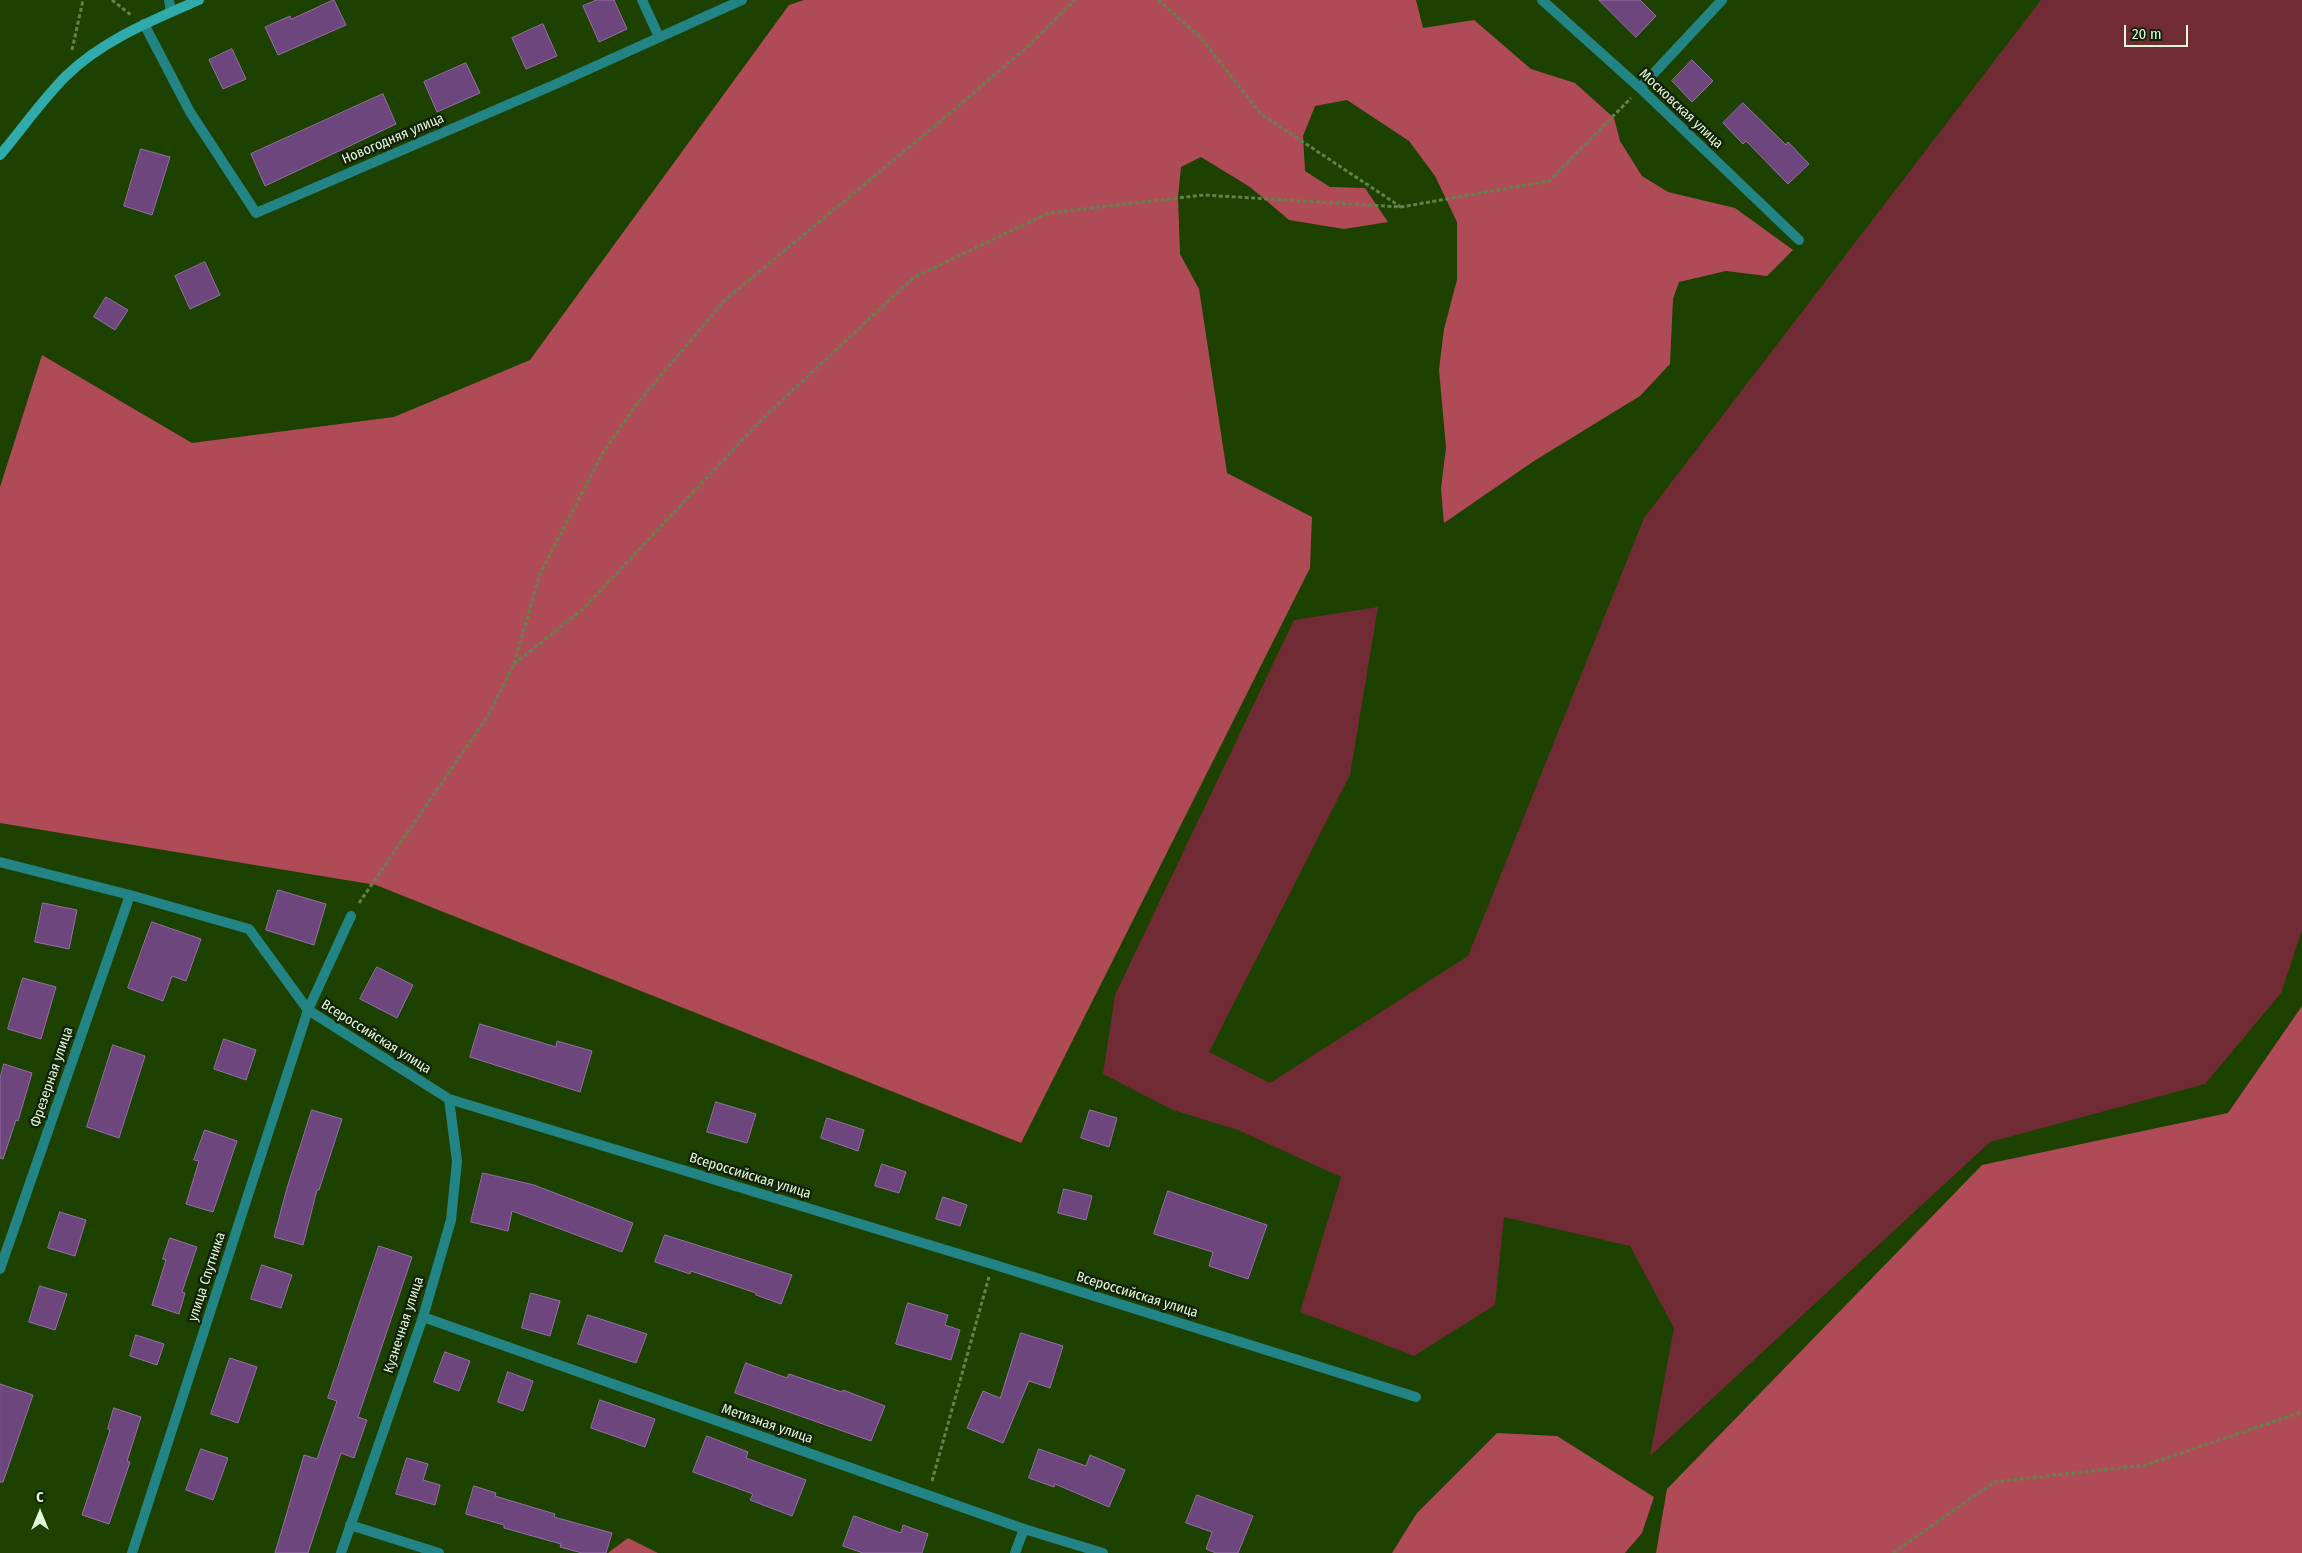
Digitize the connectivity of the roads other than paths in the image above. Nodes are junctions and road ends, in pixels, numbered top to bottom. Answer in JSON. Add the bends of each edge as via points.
{"nodes":[{"id":1,"x":169,"y":0,"type":"edge"},
{"id":2,"x":199,"y":0,"type":"edge"},
{"id":3,"x":642,"y":0,"type":"edge"},
{"id":4,"x":742,"y":0,"type":"edge"},
{"id":5,"x":1542,"y":0,"type":"edge"},
{"id":6,"x":1722,"y":0,"type":"edge"},
{"id":7,"x":171,"y":12,"type":"junction"},
{"id":8,"x":144,"y":24,"type":"junction"},
{"id":9,"x":660,"y":37,"type":"junction"},
{"id":10,"x":1640,"y":88,"type":"junction"},
{"id":11,"x":0,"y":155,"type":"edge"},
{"id":12,"x":1799,"y":240,"type":"dead end"},
{"id":13,"x":0,"y":862,"type":"edge"},
{"id":14,"x":130,"y":895,"type":"junction"},
{"id":15,"x":351,"y":916,"type":"road end"},
{"id":16,"x":308,"y":1010,"type":"junction"},
{"id":17,"x":449,"y":1099,"type":"junction"},
{"id":18,"x":0,"y":1268,"type":"edge"},
{"id":19,"x":423,"y":1317,"type":"junction"},
{"id":20,"x":1416,"y":1397,"type":"dead end"},
{"id":21,"x":350,"y":1525,"type":"junction"},
{"id":22,"x":1024,"y":1529,"type":"junction"},
{"id":23,"x":132,"y":1553,"type":"edge"},
{"id":24,"x":341,"y":1553,"type":"edge"},
{"id":25,"x":439,"y":1553,"type":"edge"},
{"id":26,"x":1015,"y":1553,"type":"edge"},
{"id":27,"x":1103,"y":1553,"type":"edge"}],
"edges":[{"from":1,"to":7,"type":"street"},
{"from":2,"to":7,"type":"street"},
{"from":3,"to":9,"type":"street"},
{"from":4,"to":9,"type":"street","name":"Новогодняя улица"},
{"from":5,"to":10,"type":"street","name":"Московская улица"},
{"from":6,"to":10,"type":"street"},
{"from":7,"to":8,"type":"street"},
{"from":8,"to":9,"type":"street","name":"Новогодняя улица","via":[[190,112],[256,213]]},
{"from":8,"to":11,"type":"street","via":[[109,43],[67,75]]},
{"from":10,"to":12,"type":"street","name":"Московская улица"},
{"from":13,"to":14,"type":"street","name":"Всероссийская улица"},
{"from":14,"to":16,"type":"street","name":"Всероссийская улица","via":[[249,929]]},
{"from":14,"to":18,"type":"street","name":"Фрезерная улица"},
{"from":15,"to":16,"type":"street","name":"улица Спутника"},
{"from":16,"to":17,"type":"street","name":"Всероссийская улица"},
{"from":16,"to":23,"type":"street","name":"улица Спутника"},
{"from":17,"to":19,"type":"street","name":"Кузнечная улица","via":[[457,1160],[452,1220]]},
{"from":17,"to":20,"type":"street","name":"Всероссийская улица"},
{"from":19,"to":21,"type":"street","name":"Кузнечная улица"},
{"from":19,"to":22,"type":"street","name":"Метизная улица"},
{"from":21,"to":24,"type":"street","name":"Кузнечная улица"},
{"from":21,"to":25,"type":"street"},
{"from":22,"to":26,"type":"street"},
{"from":22,"to":27,"type":"street","name":"Метизная улица"}]}
